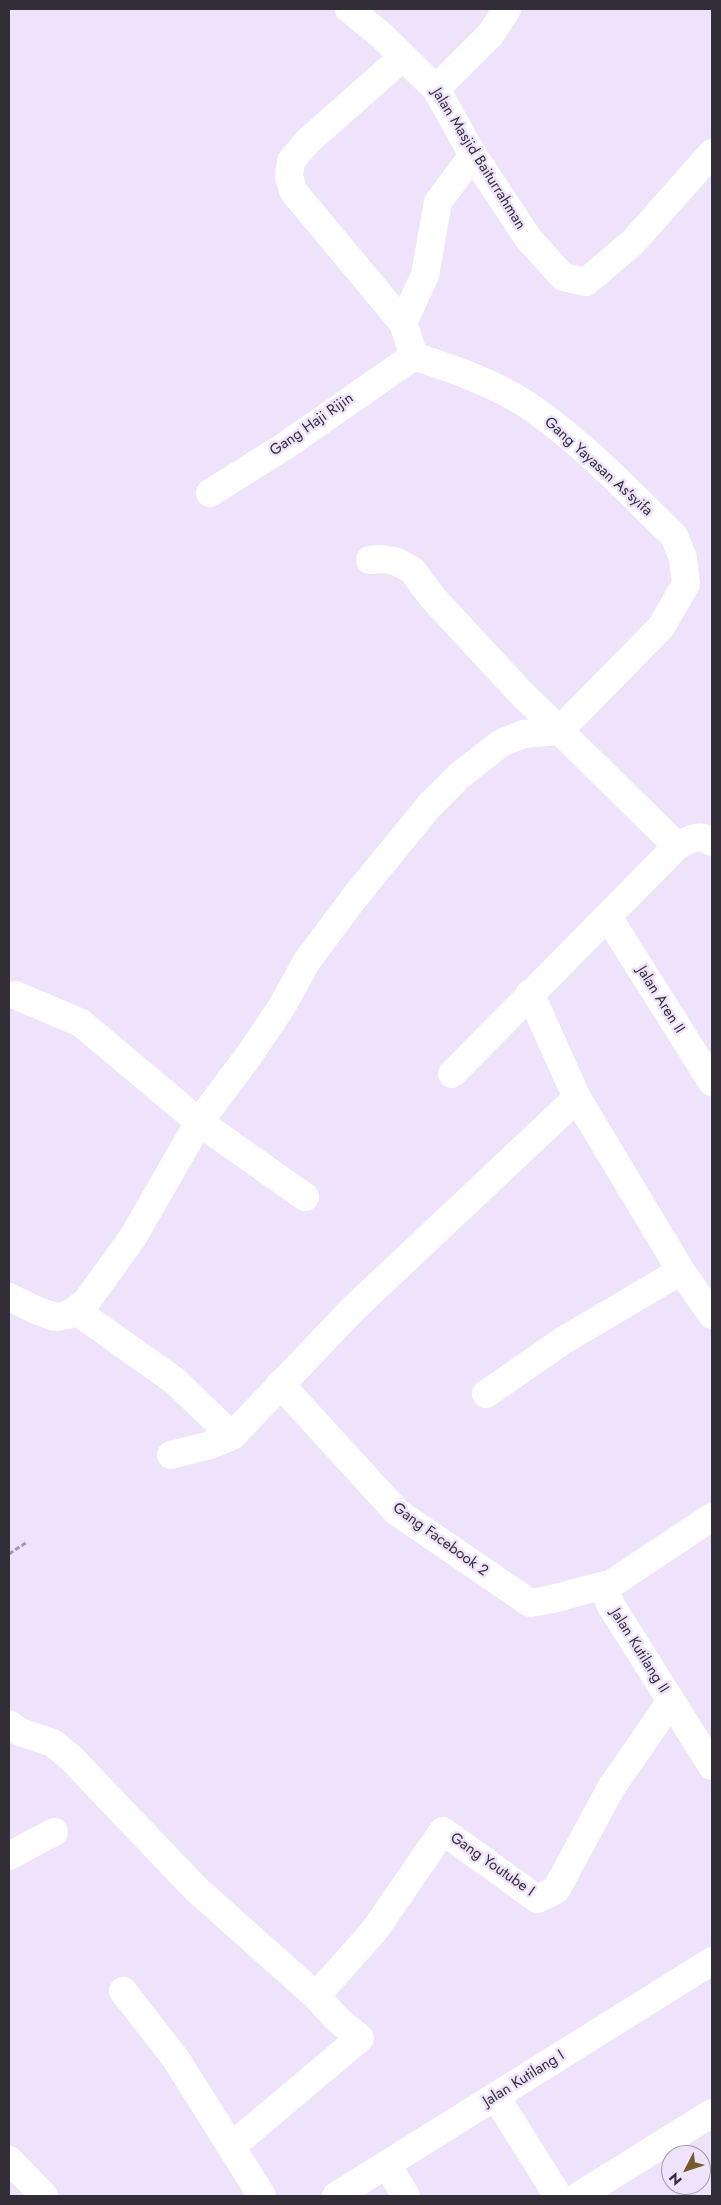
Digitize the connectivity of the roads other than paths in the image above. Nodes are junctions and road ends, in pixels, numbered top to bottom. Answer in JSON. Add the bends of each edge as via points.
{"nodes":[{"id":1,"x":349,"y":9,"type":"edge"},
{"id":2,"x":507,"y":9,"type":"edge"},
{"id":3,"x":403,"y":57,"type":"junction"},
{"id":4,"x":436,"y":90,"type":"junction"},
{"id":5,"x":712,"y":153,"type":"edge"},
{"id":6,"x":473,"y":155,"type":"junction"},
{"id":7,"x":402,"y":323,"type":"junction"},
{"id":8,"x":414,"y":356,"type":"junction"},
{"id":9,"x":210,"y":493,"type":"dead end"},
{"id":10,"x":370,"y":560,"type":"dead end"},
{"id":11,"x":560,"y":731,"type":"junction"},
{"id":12,"x":712,"y":842,"type":"edge"},
{"id":13,"x":677,"y":846,"type":"junction"},
{"id":14,"x":608,"y":917,"type":"junction"},
{"id":15,"x":530,"y":994,"type":"junction"},
{"id":16,"x":15,"y":995,"type":"dead end"},
{"id":17,"x":452,"y":1074,"type":"dead end"},
{"id":18,"x":712,"y":1082,"type":"edge"},
{"id":19,"x":577,"y":1098,"type":"junction"},
{"id":20,"x":199,"y":1122,"type":"junction"},
{"id":21,"x":305,"y":1197,"type":"dead end"},
{"id":22,"x":681,"y":1271,"type":"junction"},
{"id":23,"x":9,"y":1297,"type":"edge"},
{"id":24,"x":75,"y":1310,"type":"junction"},
{"id":25,"x":712,"y":1315,"type":"edge"},
{"id":26,"x":280,"y":1384,"type":"junction"},
{"id":27,"x":486,"y":1394,"type":"dead end"},
{"id":28,"x":232,"y":1436,"type":"junction"},
{"id":29,"x":170,"y":1455,"type":"dead end"},
{"id":30,"x":712,"y":1519,"type":"edge"},
{"id":31,"x":611,"y":1584,"type":"junction"},
{"id":32,"x":671,"y":1701,"type":"junction"},
{"id":33,"x":9,"y":1724,"type":"edge"},
{"id":34,"x":712,"y":1766,"type":"edge"},
{"id":35,"x":54,"y":1832,"type":"dead end"},
{"id":36,"x":9,"y":1856,"type":"edge"},
{"id":37,"x":712,"y":1961,"type":"edge"},
{"id":38,"x":123,"y":1991,"type":"dead end"},
{"id":39,"x":316,"y":1996,"type":"junction"},
{"id":40,"x":496,"y":2097,"type":"junction"},
{"id":41,"x":712,"y":2113,"type":"edge"},
{"id":42,"x":232,"y":2146,"type":"junction"},
{"id":43,"x":9,"y":2160,"type":"edge"},
{"id":44,"x":387,"y":2165,"type":"junction"},
{"id":45,"x":44,"y":2196,"type":"edge"},
{"id":46,"x":262,"y":2196,"type":"edge"},
{"id":47,"x":336,"y":2196,"type":"edge"},
{"id":48,"x":406,"y":2196,"type":"edge"},
{"id":49,"x":558,"y":2196,"type":"edge"},
{"id":50,"x":579,"y":2196,"type":"edge"}],
"edges":[{"from":1,"to":3,"type":"street","name":"Jalan Masjid Baiturrahman"},
{"from":2,"to":4,"type":"street","via":[[490,35]]},
{"from":3,"to":4,"type":"street","name":"Jalan Masjid Baiturrahman"},
{"from":3,"to":7,"type":"street","via":[[308,141],[291,161],[289,176],[293,191]]},
{"from":4,"to":6,"type":"street","name":"Jalan Masjid Baiturrahman"},
{"from":5,"to":6,"type":"street","name":"Jalan Masjid Baiturrahman","via":[[633,242],[586,282],[563,277],[528,238]]},
{"from":6,"to":7,"type":"street","via":[[438,202],[425,275]]},
{"from":7,"to":8,"type":"street"},
{"from":8,"to":9,"type":"street","name":"Gang Haji Rijin"},
{"from":8,"to":11,"type":"street","name":"Gang Yayasan As'syifa","via":[[468,375],[525,404],[570,437],[674,536],[683,558],[686,584],[661,627]]},
{"from":10,"to":11,"type":"street","via":[[394,561],[412,570],[433,598]]},
{"from":11,"to":13,"type":"street"},
{"from":11,"to":20,"type":"street","via":[[524,734],[501,743],[459,776],[429,806],[313,953],[277,1015]]},
{"from":12,"to":13,"type":"street","via":[[706,838],[693,838]]},
{"from":13,"to":14,"type":"street"},
{"from":14,"to":15,"type":"street"},
{"from":14,"to":18,"type":"street","name":"Jalan Aren II"},
{"from":15,"to":17,"type":"street"},
{"from":15,"to":19,"type":"street"},
{"from":16,"to":20,"type":"street","via":[[81,1024]]},
{"from":19,"to":22,"type":"street"},
{"from":19,"to":26,"type":"street","via":[[353,1309]]},
{"from":20,"to":21,"type":"street"},
{"from":20,"to":24,"type":"street","via":[[133,1237],[86,1302]]},
{"from":22,"to":25,"type":"street"},
{"from":22,"to":27,"type":"street","via":[[564,1340]]},
{"from":23,"to":24,"type":"street","via":[[56,1316],[68,1315]]},
{"from":24,"to":28,"type":"street","via":[[175,1381]]},
{"from":26,"to":28,"type":"street"},
{"from":26,"to":31,"type":"street","name":"Gang Facebook 2","via":[[397,1512],[530,1603],[556,1600],[583,1589]]},
{"from":28,"to":29,"type":"street"},
{"from":30,"to":31,"type":"street"},
{"from":31,"to":32,"type":"street","name":"Jalan Kutilang II","via":[[607,1594],[610,1604]]},
{"from":32,"to":34,"type":"street","name":"Jalan Kutilang II"},
{"from":32,"to":39,"type":"street","name":"Gang Youtube I","via":[[611,1788],[556,1890],[537,1899],[443,1831],[374,1931]]},
{"from":33,"to":39,"type":"street","via":[[20,1732],[53,1743],[71,1758],[195,1888]]},
{"from":35,"to":36,"type":"street"},
{"from":37,"to":40,"type":"street","name":"Jalan Kutilang I"},
{"from":38,"to":42,"type":"street","via":[[176,2059]]},
{"from":39,"to":42,"type":"street","via":[[360,2038]]},
{"from":40,"to":44,"type":"street","name":"Jalan Kutilang I"},
{"from":40,"to":49,"type":"street"},
{"from":41,"to":50,"type":"street"},
{"from":42,"to":46,"type":"street"},
{"from":43,"to":45,"type":"street"},
{"from":44,"to":47,"type":"street","name":"Jalan Kutilang I"},
{"from":44,"to":48,"type":"street"}]}
